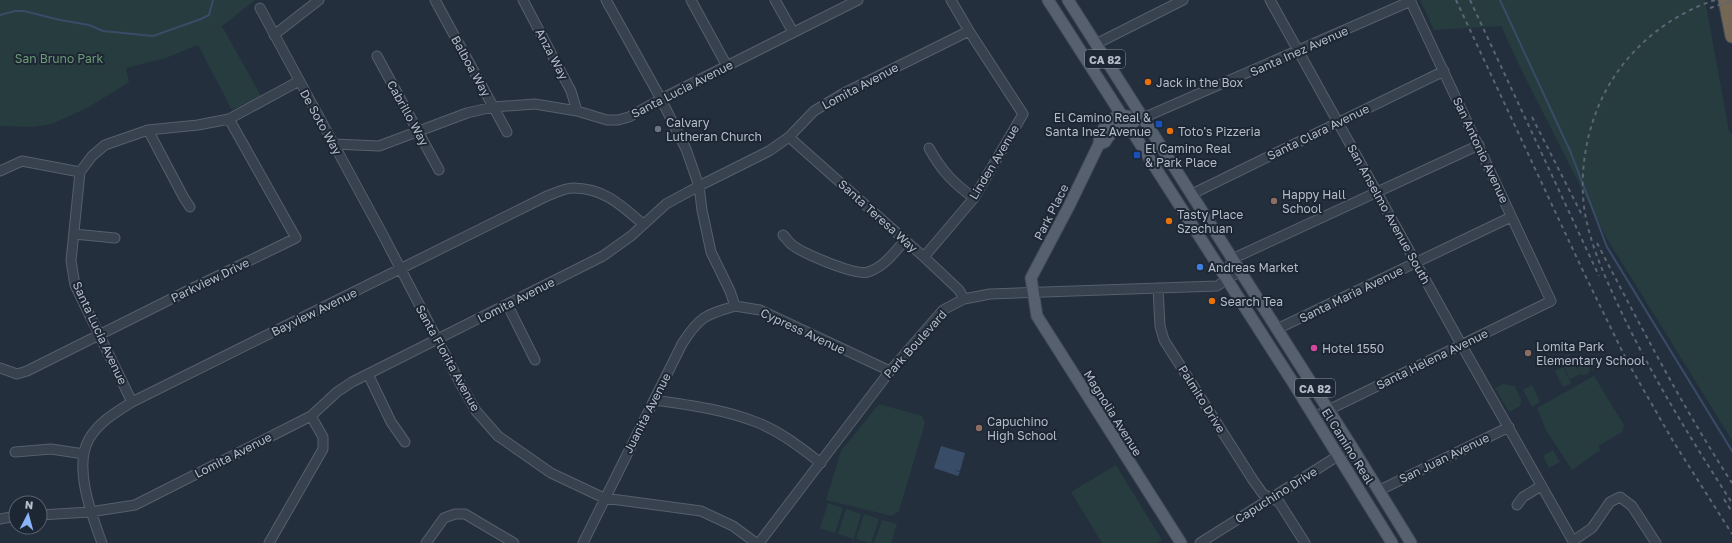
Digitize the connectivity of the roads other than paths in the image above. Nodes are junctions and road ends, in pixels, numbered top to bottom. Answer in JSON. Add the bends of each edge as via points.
{"nodes":[{"id":1,"x":319,"y":0,"type":"edge"},
{"id":2,"x":435,"y":0,"type":"edge"},
{"id":3,"x":523,"y":0,"type":"edge"},
{"id":4,"x":606,"y":0,"type":"edge"},
{"id":5,"x":691,"y":0,"type":"edge"},
{"id":6,"x":775,"y":0,"type":"edge"},
{"id":7,"x":858,"y":0,"type":"edge"},
{"id":8,"x":951,"y":0,"type":"edge"},
{"id":9,"x":1048,"y":0,"type":"edge"},
{"id":10,"x":1068,"y":0,"type":"edge"},
{"id":11,"x":1183,"y":0,"type":"edge"},
{"id":12,"x":1270,"y":0,"type":"edge"},
{"id":13,"x":1725,"y":0,"type":"edge"},
{"id":14,"x":1411,"y":1,"type":"edge"},
{"id":15,"x":260,"y":8,"type":"dead end"},
{"id":16,"x":968,"y":31,"type":"junction"},
{"id":17,"x":793,"y":32,"type":"junction"},
{"id":18,"x":274,"y":35,"type":"junction"},
{"id":19,"x":1732,"y":36,"type":"edge"},
{"id":20,"x":1096,"y":44,"type":"junction"},
{"id":21,"x":1298,"y":52,"type":"junction"},
{"id":22,"x":376,"y":56,"type":"dead end"},
{"id":23,"x":727,"y":66,"type":"junction"},
{"id":24,"x":1444,"y":71,"type":"junction"},
{"id":25,"x":298,"y":81,"type":"junction"},
{"id":26,"x":661,"y":99,"type":"junction"},
{"id":27,"x":493,"y":107,"type":"junction"},
{"id":28,"x":577,"y":111,"type":"junction"},
{"id":29,"x":1143,"y":118,"type":"junction"},
{"id":30,"x":229,"y":119,"type":"junction"},
{"id":31,"x":1124,"y":119,"type":"junction"},
{"id":32,"x":1338,"y":123,"type":"junction"},
{"id":33,"x":148,"y":130,"type":"junction"},
{"id":34,"x":418,"y":132,"type":"junction"},
{"id":35,"x":507,"y":132,"type":"dead end"},
{"id":36,"x":789,"y":137,"type":"junction"},
{"id":37,"x":334,"y":144,"type":"junction"},
{"id":38,"x":1479,"y":145,"type":"junction"},
{"id":39,"x":929,"y":148,"type":"dead end"},
{"id":40,"x":439,"y":170,"type":"dead end"},
{"id":41,"x":0,"y":171,"type":"edge"},
{"id":42,"x":80,"y":172,"type":"junction"},
{"id":43,"x":699,"y":186,"type":"junction"},
{"id":44,"x":1377,"y":192,"type":"junction"},
{"id":45,"x":1192,"y":194,"type":"junction"},
{"id":46,"x":974,"y":198,"type":"junction"},
{"id":47,"x":190,"y":207,"type":"dead end"},
{"id":48,"x":1511,"y":217,"type":"junction"},
{"id":49,"x":643,"y":224,"type":"junction"},
{"id":50,"x":74,"y":234,"type":"junction"},
{"id":51,"x":383,"y":235,"type":"joint"},
{"id":52,"x":783,"y":235,"type":"dead end"},
{"id":53,"x":115,"y":238,"type":"dead end"},
{"id":54,"x":904,"y":240,"type":"junction"},
{"id":55,"x":924,"y":257,"type":"junction"},
{"id":56,"x":1232,"y":258,"type":"junction"},
{"id":57,"x":1416,"y":262,"type":"junction"},
{"id":58,"x":401,"y":269,"type":"junction"},
{"id":59,"x":1240,"y":271,"type":"junction"},
{"id":60,"x":1226,"y":279,"type":"junction"},
{"id":61,"x":1158,"y":288,"type":"junction"},
{"id":62,"x":1032,"y":293,"type":"junction"},
{"id":63,"x":964,"y":299,"type":"junction"},
{"id":64,"x":1551,"y":301,"type":"joint"},
{"id":65,"x":508,"y":304,"type":"junction"},
{"id":66,"x":735,"y":306,"type":"junction"},
{"id":67,"x":1277,"y":329,"type":"junction"},
{"id":68,"x":99,"y":334,"type":"junction"},
{"id":69,"x":437,"y":339,"type":"junction"},
{"id":70,"x":1461,"y":344,"type":"junction"},
{"id":71,"x":535,"y":360,"type":"dead end"},
{"id":72,"x":0,"y":368,"type":"edge"},
{"id":73,"x":890,"y":371,"type":"junction"},
{"id":74,"x":368,"y":374,"type":"junction"},
{"id":75,"x":654,"y":400,"type":"junction"},
{"id":76,"x":132,"y":402,"type":"junction"},
{"id":77,"x":1328,"y":410,"type":"junction"},
{"id":78,"x":311,"y":416,"type":"junction"},
{"id":79,"x":1314,"y":417,"type":"junction"},
{"id":80,"x":1509,"y":427,"type":"junction"},
{"id":81,"x":405,"y":442,"type":"dead end"},
{"id":82,"x":1352,"y":447,"type":"junction"},
{"id":83,"x":15,"y":452,"type":"dead end"},
{"id":84,"x":84,"y":454,"type":"junction"},
{"id":85,"x":1338,"y":456,"type":"junction"},
{"id":86,"x":821,"y":463,"type":"junction"},
{"id":87,"x":1541,"y":486,"type":"junction"},
{"id":88,"x":1380,"y":490,"type":"junction"},
{"id":89,"x":604,"y":498,"type":"junction"},
{"id":90,"x":1272,"y":498,"type":"junction"},
{"id":91,"x":1517,"y":505,"type":"dead end"},
{"id":92,"x":90,"y":512,"type":"junction"},
{"id":93,"x":48,"y":515,"type":"edge"},
{"id":94,"x":1409,"y":538,"type":"edge"},
{"id":95,"x":1574,"y":542,"type":"edge"},
{"id":96,"x":102,"y":543,"type":"edge"},
{"id":97,"x":269,"y":543,"type":"edge"},
{"id":98,"x":426,"y":543,"type":"edge"},
{"id":99,"x":512,"y":543,"type":"edge"},
{"id":100,"x":583,"y":543,"type":"edge"},
{"id":101,"x":758,"y":543,"type":"edge"},
{"id":102,"x":1181,"y":543,"type":"edge"},
{"id":103,"x":1200,"y":543,"type":"edge"},
{"id":104,"x":1304,"y":543,"type":"edge"},
{"id":105,"x":1391,"y":543,"type":"edge"},
{"id":106,"x":1656,"y":543,"type":"edge"}],
"edges":[{"from":1,"to":18,"type":"street"},
{"from":2,"to":27,"type":"street","name":"Balboa Way"},
{"from":3,"to":28,"type":"street","name":"Anza Way","via":[[572,91]]},
{"from":4,"to":26,"type":"street"},
{"from":5,"to":23,"type":"street"},
{"from":6,"to":17,"type":"street"},
{"from":7,"to":17,"type":"street","name":"Santa Lucia Avenue"},
{"from":8,"to":16,"type":"street","name":"Linden Avenue"},
{"from":9,"to":31,"type":"main road","name":"El Camino Real","number":"CA 82"},
{"from":10,"to":20,"type":"main road","name":"El Camino Real","number":"CA 82"},
{"from":11,"to":20,"type":"street"},
{"from":12,"to":21,"type":"street","name":"San Anselmo Avenue South"},
{"from":13,"to":19,"type":"highway"},
{"from":14,"to":21,"type":"street","name":"Santa Inez Avenue"},
{"from":14,"to":24,"type":"street","name":"San Antonio Avenue"},
{"from":15,"to":18,"type":"street","name":"De Soto Way"},
{"from":16,"to":36,"type":"street","name":"Lomita Avenue","via":[[838,96],[814,111]]},
{"from":16,"to":46,"type":"street","name":"Linden Avenue","via":[[1023,114]]},
{"from":17,"to":23,"type":"street","name":"Santa Lucia Avenue"},
{"from":18,"to":25,"type":"street","name":"De Soto Way"},
{"from":20,"to":29,"type":"main road","name":"El Camino Real","number":"CA 82"},
{"from":21,"to":29,"type":"street","name":"Santa Inez Avenue"},
{"from":21,"to":32,"type":"street","name":"San Anselmo Avenue South"},
{"from":22,"to":34,"type":"street","name":"Cabrillo Way"},
{"from":23,"to":26,"type":"street","name":"Santa Lucia Avenue"},
{"from":24,"to":32,"type":"street","name":"Santa Clara Avenue"},
{"from":24,"to":38,"type":"street","name":"San Antonio Avenue"},
{"from":25,"to":30,"type":"street"},
{"from":25,"to":37,"type":"street","name":"De Soto Way"},
{"from":26,"to":28,"type":"street","name":"Santa Lucia Avenue","via":[[618,120],[607,120]]},
{"from":26,"to":43,"type":"street","via":[[686,149]]},
{"from":27,"to":28,"type":"street","name":"Santa Lucia Avenue","via":[[535,104]]},
{"from":27,"to":34,"type":"street","name":"Santa Lucia Avenue","via":[[467,113]]},
{"from":27,"to":35,"type":"street","name":"Balboa Way"},
{"from":29,"to":31,"type":"main road"},
{"from":29,"to":45,"type":"main road","name":"El Camino Real","number":"CA 82"},
{"from":30,"to":33,"type":"street"},
{"from":30,"to":68,"type":"street","name":"Parkview Drive","via":[[296,238]]},
{"from":31,"to":60,"type":"main road","name":"El Camino Real","number":"CA 82"},
{"from":31,"to":62,"type":"main road","name":"Park Place","via":[[1106,125],[1099,138],[1099,144],[1069,206],[1031,278]]},
{"from":32,"to":44,"type":"street","name":"San Anselmo Avenue South"},
{"from":32,"to":45,"type":"street","name":"Santa Clara Avenue"},
{"from":33,"to":42,"type":"street","via":[[105,145],[92,156]]},
{"from":33,"to":47,"type":"street"},
{"from":34,"to":37,"type":"street","name":"Santa Lucia Avenue","via":[[379,146]]},
{"from":34,"to":40,"type":"street","name":"Cabrillo Way"},
{"from":36,"to":43,"type":"street","name":"Lomita Avenue","via":[[769,152]]},
{"from":36,"to":54,"type":"street","name":"Santa Teresa Way"},
{"from":37,"to":51,"type":"street","name":"De Soto Way"},
{"from":38,"to":44,"type":"street"},
{"from":38,"to":48,"type":"street","name":"San Antonio Avenue"},
{"from":39,"to":46,"type":"street","via":[[954,184]]},
{"from":41,"to":42,"type":"street","via":[[22,161]]},
{"from":42,"to":50,"type":"street","name":"Santa Lucia Avenue"},
{"from":43,"to":49,"type":"street","name":"Lomita Avenue","via":[[666,204]]},
{"from":43,"to":66,"type":"street","via":[[711,252]]},
{"from":44,"to":56,"type":"street"},
{"from":44,"to":57,"type":"street","name":"San Anselmo Avenue South"},
{"from":45,"to":56,"type":"main road","name":"El Camino Real","number":"CA 82"},
{"from":46,"to":55,"type":"street","name":"Linden Avenue"},
{"from":48,"to":57,"type":"street","name":"Santa Maria Avenue"},
{"from":48,"to":64,"type":"street","name":"San Antonio Avenue"},
{"from":49,"to":58,"type":"street","name":"Bayview Avenue","via":[[620,204],[599,191],[572,188],[547,196]]},
{"from":49,"to":65,"type":"street","name":"Lomita Avenue","via":[[631,236],[602,256]]},
{"from":50,"to":53,"type":"street"},
{"from":50,"to":68,"type":"street","name":"Santa Lucia Avenue","via":[[71,261],[75,285]]},
{"from":51,"to":58,"type":"street","name":"Santa Florita Avenue"},
{"from":52,"to":54,"type":"street","via":[[799,248],[841,268],[866,273],[888,260]]},
{"from":54,"to":55,"type":"street","name":"Santa Teresa Way"},
{"from":55,"to":63,"type":"street","name":"Santa Teresa Way","via":[[959,290]]},
{"from":56,"to":59,"type":"main road","name":"El Camino Real","number":"CA 82"},
{"from":56,"to":60,"type":"street"},
{"from":57,"to":67,"type":"street","name":"Santa Maria Avenue"},
{"from":57,"to":70,"type":"street","name":"San Anselmo Avenue South"},
{"from":58,"to":69,"type":"street","name":"Santa Florita Avenue"},
{"from":58,"to":76,"type":"street","name":"Bayview Avenue"},
{"from":59,"to":60,"type":"street","name":"Park Boulevard"},
{"from":59,"to":67,"type":"main road","name":"El Camino Real","number":"CA 82"},
{"from":60,"to":61,"type":"street","name":"Park Boulevard","via":[[1217,286]]},
{"from":60,"to":79,"type":"main road","name":"El Camino Real","number":"CA 82"},
{"from":61,"to":62,"type":"street","name":"Park Boulevard"},
{"from":61,"to":90,"type":"street","name":"Palmito Drive","via":[[1160,326],[1164,340],[1253,480],[1263,494]]},
{"from":62,"to":63,"type":"street","name":"Park Boulevard","via":[[990,294]]},
{"from":62,"to":102,"type":"main road","name":"Magnolia Avenue","via":[[1037,316]]},
{"from":63,"to":73,"type":"street","name":"Park Boulevard","via":[[943,310]]},
{"from":64,"to":70,"type":"street","name":"Santa Helena Avenue"},
{"from":65,"to":69,"type":"street","name":"Lomita Avenue"},
{"from":65,"to":71,"type":"street"},
{"from":66,"to":73,"type":"street","name":"Cypress Avenue","via":[[760,310]]},
{"from":66,"to":75,"type":"street","name":"Juanita Avenue","via":[[709,314],[693,326]]},
{"from":67,"to":77,"type":"main road","name":"El Camino Real","number":"CA 82"},
{"from":68,"to":72,"type":"street","name":"Parkview Drive","via":[[27,371],[17,374]]},
{"from":68,"to":76,"type":"street","name":"Santa Lucia Avenue"},
{"from":69,"to":74,"type":"street","name":"Lomita Avenue"},
{"from":69,"to":89,"type":"street","name":"Santa Florita Avenue","via":[[476,411],[498,436],[551,473]]},
{"from":70,"to":77,"type":"street","name":"Santa Helena Avenue"},
{"from":70,"to":80,"type":"street","name":"San Anselmo Avenue South"},
{"from":73,"to":86,"type":"street","name":"Park Boulevard"},
{"from":74,"to":78,"type":"street","name":"Lomita Avenue","via":[[337,392]]},
{"from":74,"to":81,"type":"street","via":[[391,422]]},
{"from":75,"to":86,"type":"street","via":[[714,409],[757,422],[789,439]]},
{"from":75,"to":89,"type":"street","name":"Juanita Avenue"},
{"from":76,"to":84,"type":"street","name":"Bayview Avenue","via":[[105,419],[88,440]]},
{"from":77,"to":79,"type":"street","name":"Santa Helena Avenue"},
{"from":77,"to":82,"type":"main road","name":"El Camino Real","number":"CA 82"},
{"from":78,"to":92,"type":"street","name":"Lomita Avenue","via":[[135,505]]},
{"from":78,"to":97,"type":"street","via":[[323,436],[323,449]]},
{"from":79,"to":85,"type":"main road","name":"El Camino Real","number":"CA 82"},
{"from":80,"to":87,"type":"street","name":"San Anselmo Avenue South"},
{"from":80,"to":88,"type":"street","name":"San Juan Avenue"},
{"from":82,"to":85,"type":"street","name":"Capuchino Drive"},
{"from":82,"to":88,"type":"main road","name":"El Camino Real","number":"CA 82"},
{"from":83,"to":84,"type":"street","via":[[51,449]]},
{"from":84,"to":92,"type":"street","name":"Bayview Avenue","via":[[84,481]]},
{"from":85,"to":90,"type":"street","name":"Capuchino Drive"},
{"from":85,"to":105,"type":"main road","name":"El Camino Real","number":"CA 82"},
{"from":86,"to":101,"type":"street","name":"Park Boulevard"},
{"from":87,"to":91,"type":"street","via":[[1523,496]]},
{"from":87,"to":95,"type":"street","name":"San Anselmo Avenue South"},
{"from":88,"to":94,"type":"main road","name":"El Camino Real","number":"CA 82"},
{"from":89,"to":100,"type":"street","name":"Juanita Avenue"},
{"from":89,"to":101,"type":"street","name":"Santa Florita Avenue","via":[[701,511],[733,526]]},
{"from":90,"to":103,"type":"street","name":"Capuchino Drive"},
{"from":90,"to":104,"type":"street","name":"Palmito Drive","via":[[1279,502]]},
{"from":92,"to":93,"type":"street","name":"Lomita Avenue"},
{"from":92,"to":96,"type":"street","name":"Bayview Avenue"},
{"from":94,"to":105,"type":"street"},
{"from":95,"to":106,"type":"street","via":[[1592,528],[1610,502],[1620,497],[1632,506]]},
{"from":98,"to":99,"type":"street","via":[[444,518],[455,514],[465,514]]}]}
